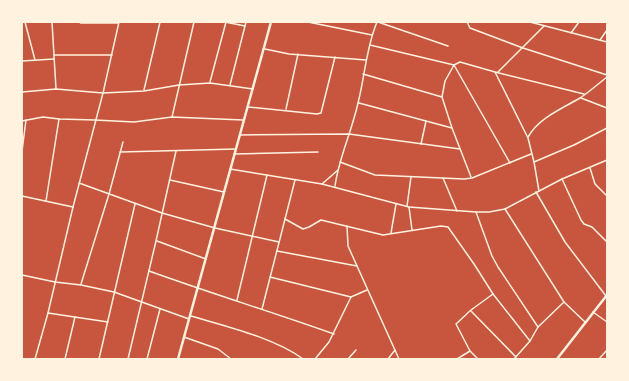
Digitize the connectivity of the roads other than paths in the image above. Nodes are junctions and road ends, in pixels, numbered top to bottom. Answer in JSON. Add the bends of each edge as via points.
{"nodes":[{"id":1,"x":25,"y":22,"type":"edge"},
{"id":2,"x":52,"y":22,"type":"edge"},
{"id":3,"x":79,"y":22,"type":"edge"},
{"id":4,"x":93,"y":22,"type":"edge"},
{"id":5,"x":160,"y":22,"type":"edge"},
{"id":6,"x":194,"y":22,"type":"edge"},
{"id":7,"x":225,"y":22,"type":"edge"},
{"id":8,"x":246,"y":22,"type":"edge"},
{"id":9,"x":271,"y":22,"type":"edge"},
{"id":10,"x":308,"y":22,"type":"edge"},
{"id":11,"x":378,"y":22,"type":"edge"},
{"id":12,"x":467,"y":22,"type":"edge"},
{"id":13,"x":530,"y":22,"type":"edge"},
{"id":14,"x":579,"y":22,"type":"edge"},
{"id":15,"x":119,"y":23,"type":"edge"},
{"id":16,"x":245,"y":26,"type":"junction"},
{"id":17,"x":544,"y":26,"type":"junction"},
{"id":18,"x":607,"y":30,"type":"edge"},
{"id":19,"x":571,"y":33,"type":"junction"},
{"id":20,"x":372,"y":35,"type":"junction"},
{"id":21,"x":599,"y":40,"type":"junction"},
{"id":22,"x":607,"y":42,"type":"edge"},
{"id":23,"x":370,"y":45,"type":"junction"},
{"id":24,"x":448,"y":46,"type":"dead end"},
{"id":25,"x":523,"y":48,"type":"junction"},
{"id":26,"x":265,"y":49,"type":"junction"},
{"id":27,"x":298,"y":54,"type":"junction"},
{"id":28,"x":54,"y":55,"type":"junction"},
{"id":29,"x":112,"y":55,"type":"junction"},
{"id":30,"x":335,"y":57,"type":"junction"},
{"id":31,"x":55,"y":59,"type":"junction"},
{"id":32,"x":35,"y":60,"type":"junction"},
{"id":33,"x":366,"y":60,"type":"junction"},
{"id":34,"x":22,"y":61,"type":"edge"},
{"id":35,"x":454,"y":65,"type":"junction"},
{"id":36,"x":497,"y":72,"type":"junction"},
{"id":37,"x":363,"y":74,"type":"junction"},
{"id":38,"x":607,"y":76,"type":"edge"},
{"id":39,"x":210,"y":82,"type":"junction"},
{"id":40,"x":179,"y":85,"type":"junction"},
{"id":41,"x":230,"y":85,"type":"junction"},
{"id":42,"x":253,"y":89,"type":"junction"},
{"id":43,"x":56,"y":90,"type":"junction"},
{"id":44,"x":144,"y":91,"type":"junction"},
{"id":45,"x":22,"y":92,"type":"edge"},
{"id":46,"x":103,"y":93,"type":"junction"},
{"id":47,"x":584,"y":94,"type":"junction"},
{"id":48,"x":442,"y":97,"type":"junction"},
{"id":49,"x":580,"y":98,"type":"junction"},
{"id":50,"x":358,"y":103,"type":"junction"},
{"id":51,"x":248,"y":107,"type":"junction"},
{"id":52,"x":607,"y":108,"type":"edge"},
{"id":53,"x":286,"y":110,"type":"junction"},
{"id":54,"x":172,"y":117,"type":"junction"},
{"id":55,"x":26,"y":120,"type":"junction"},
{"id":56,"x":59,"y":120,"type":"junction"},
{"id":57,"x":95,"y":120,"type":"junction"},
{"id":58,"x":244,"y":120,"type":"junction"},
{"id":59,"x":22,"y":121,"type":"edge"},
{"id":60,"x":426,"y":121,"type":"junction"},
{"id":61,"x":452,"y":128,"type":"junction"},
{"id":62,"x":607,"y":128,"type":"edge"},
{"id":63,"x":349,"y":134,"type":"junction"},
{"id":64,"x":240,"y":135,"type":"junction"},
{"id":65,"x":528,"y":138,"type":"junction"},
{"id":66,"x":123,"y":142,"type":"dead end"},
{"id":67,"x":421,"y":144,"type":"junction"},
{"id":68,"x":236,"y":149,"type":"junction"},
{"id":69,"x":460,"y":149,"type":"junction"},
{"id":70,"x":22,"y":151,"type":"edge"},
{"id":71,"x":176,"y":151,"type":"junction"},
{"id":72,"x":120,"y":152,"type":"junction"},
{"id":73,"x":318,"y":152,"type":"dead end"},
{"id":74,"x":234,"y":154,"type":"junction"},
{"id":75,"x":531,"y":154,"type":"junction"},
{"id":76,"x":607,"y":160,"type":"edge"},
{"id":77,"x":340,"y":162,"type":"junction"},
{"id":78,"x":534,"y":162,"type":"junction"},
{"id":79,"x":510,"y":163,"type":"junction"},
{"id":80,"x":589,"y":167,"type":"junction"},
{"id":81,"x":230,"y":169,"type":"junction"},
{"id":82,"x":338,"y":170,"type":"junction"},
{"id":83,"x":267,"y":175,"type":"junction"},
{"id":84,"x":411,"y":176,"type":"junction"},
{"id":85,"x":443,"y":178,"type":"junction"},
{"id":86,"x":472,"y":178,"type":"junction"},
{"id":87,"x":562,"y":179,"type":"junction"},
{"id":88,"x":170,"y":180,"type":"junction"},
{"id":89,"x":295,"y":180,"type":"junction"},
{"id":90,"x":79,"y":183,"type":"junction"},
{"id":91,"x":322,"y":184,"type":"junction"},
{"id":92,"x":335,"y":187,"type":"junction"},
{"id":93,"x":539,"y":191,"type":"junction"},
{"id":94,"x":224,"y":192,"type":"junction"},
{"id":95,"x":536,"y":192,"type":"junction"},
{"id":96,"x":109,"y":194,"type":"junction"},
{"id":97,"x":22,"y":196,"type":"edge"},
{"id":98,"x":607,"y":196,"type":"edge"},
{"id":99,"x":46,"y":201,"type":"junction"},
{"id":100,"x":135,"y":204,"type":"junction"},
{"id":101,"x":396,"y":204,"type":"junction"},
{"id":102,"x":73,"y":207,"type":"junction"},
{"id":103,"x":408,"y":207,"type":"junction"},
{"id":104,"x":505,"y":209,"type":"junction"},
{"id":105,"x":457,"y":211,"type":"junction"},
{"id":106,"x":476,"y":212,"type":"junction"},
{"id":107,"x":162,"y":213,"type":"junction"},
{"id":108,"x":285,"y":219,"type":"junction"},
{"id":109,"x":347,"y":226,"type":"junction"},
{"id":110,"x":215,"y":228,"type":"junction"},
{"id":111,"x":412,"y":230,"type":"junction"},
{"id":112,"x":391,"y":234,"type":"junction"},
{"id":113,"x":252,"y":236,"type":"junction"},
{"id":114,"x":156,"y":241,"type":"junction"},
{"id":115,"x":279,"y":242,"type":"junction"},
{"id":116,"x":607,"y":242,"type":"edge"},
{"id":117,"x":277,"y":251,"type":"junction"},
{"id":118,"x":206,"y":259,"type":"junction"},
{"id":119,"x":357,"y":266,"type":"junction"},
{"id":120,"x":149,"y":271,"type":"junction"},
{"id":121,"x":22,"y":275,"type":"edge"},
{"id":122,"x":270,"y":277,"type":"junction"},
{"id":123,"x":55,"y":282,"type":"junction"},
{"id":124,"x":81,"y":285,"type":"junction"},
{"id":125,"x":198,"y":289,"type":"junction"},
{"id":126,"x":368,"y":290,"type":"junction"},
{"id":127,"x":114,"y":292,"type":"junction"},
{"id":128,"x":493,"y":294,"type":"junction"},
{"id":129,"x":607,"y":295,"type":"edge"},
{"id":130,"x":351,"y":297,"type":"junction"},
{"id":131,"x":237,"y":301,"type":"junction"},
{"id":132,"x":142,"y":302,"type":"junction"},
{"id":133,"x":564,"y":302,"type":"junction"},
{"id":134,"x":22,"y":303,"type":"edge"},
{"id":135,"x":160,"y":309,"type":"junction"},
{"id":136,"x":262,"y":309,"type":"junction"},
{"id":137,"x":471,"y":310,"type":"junction"},
{"id":138,"x":593,"y":312,"type":"junction"},
{"id":139,"x":48,"y":313,"type":"junction"},
{"id":140,"x":75,"y":317,"type":"junction"},
{"id":141,"x":190,"y":317,"type":"junction"},
{"id":142,"x":108,"y":322,"type":"junction"},
{"id":143,"x":585,"y":322,"type":"junction"},
{"id":144,"x":607,"y":322,"type":"edge"},
{"id":145,"x":538,"y":327,"type":"junction"},
{"id":146,"x":334,"y":334,"type":"junction"},
{"id":147,"x":184,"y":337,"type":"junction"},
{"id":148,"x":530,"y":341,"type":"junction"},
{"id":149,"x":356,"y":350,"type":"dead end"},
{"id":150,"x":395,"y":350,"type":"junction"},
{"id":151,"x":607,"y":350,"type":"edge"},
{"id":152,"x":470,"y":351,"type":"junction"},
{"id":153,"x":515,"y":358,"type":"edge"},
{"id":154,"x":35,"y":359,"type":"edge"},
{"id":155,"x":65,"y":359,"type":"edge"},
{"id":156,"x":99,"y":359,"type":"edge"},
{"id":157,"x":128,"y":359,"type":"edge"},
{"id":158,"x":147,"y":359,"type":"edge"},
{"id":159,"x":178,"y":359,"type":"edge"},
{"id":160,"x":231,"y":359,"type":"edge"},
{"id":161,"x":302,"y":359,"type":"edge"},
{"id":162,"x":314,"y":359,"type":"edge"},
{"id":163,"x":348,"y":359,"type":"edge"},
{"id":164,"x":388,"y":359,"type":"edge"},
{"id":165,"x":399,"y":359,"type":"edge"},
{"id":166,"x":428,"y":359,"type":"edge"},
{"id":167,"x":431,"y":359,"type":"edge"},
{"id":168,"x":457,"y":359,"type":"edge"},
{"id":169,"x":478,"y":359,"type":"edge"},
{"id":170,"x":557,"y":359,"type":"edge"},
{"id":171,"x":600,"y":359,"type":"edge"}],
"edges":[{"from":1,"to":32,"type":"street"},
{"from":2,"to":28,"type":"street"},
{"from":3,"to":4,"type":"street"},
{"from":4,"to":15,"type":"street"},
{"from":5,"to":44,"type":"street"},
{"from":6,"to":40,"type":"street"},
{"from":7,"to":16,"type":"street"},
{"from":7,"to":39,"type":"street"},
{"from":8,"to":16,"type":"street"},
{"from":9,"to":26,"type":"main road"},
{"from":10,"to":20,"type":"street"},
{"from":11,"to":20,"type":"street"},
{"from":11,"to":24,"type":"street"},
{"from":12,"to":25,"type":"street","via":[[470,28]]},
{"from":13,"to":17,"type":"street"},
{"from":14,"to":19,"type":"street"},
{"from":15,"to":29,"type":"street"},
{"from":16,"to":41,"type":"street"},
{"from":17,"to":19,"type":"street"},
{"from":17,"to":25,"type":"street"},
{"from":18,"to":21,"type":"street"},
{"from":19,"to":21,"type":"street"},
{"from":20,"to":23,"type":"street"},
{"from":21,"to":22,"type":"street"},
{"from":23,"to":33,"type":"street"},
{"from":23,"to":35,"type":"street"},
{"from":25,"to":36,"type":"street"},
{"from":25,"to":38,"type":"street"},
{"from":26,"to":27,"type":"street"},
{"from":26,"to":42,"type":"main road"},
{"from":27,"to":30,"type":"street"},
{"from":27,"to":53,"type":"street"},
{"from":28,"to":29,"type":"street"},
{"from":28,"to":31,"type":"street"},
{"from":29,"to":46,"type":"street"},
{"from":30,"to":33,"type":"street"},
{"from":30,"to":53,"type":"street","via":[[321,112],[317,114]]},
{"from":31,"to":32,"type":"street"},
{"from":31,"to":43,"type":"street"},
{"from":32,"to":34,"type":"street"},
{"from":33,"to":37,"type":"street"},
{"from":35,"to":36,"type":"street","via":[[460,62]]},
{"from":35,"to":48,"type":"street","via":[[445,81]]},
{"from":35,"to":79,"type":"street"},
{"from":36,"to":47,"type":"street"},
{"from":36,"to":65,"type":"street"},
{"from":37,"to":48,"type":"street"},
{"from":37,"to":50,"type":"street"},
{"from":38,"to":47,"type":"street"},
{"from":39,"to":40,"type":"street"},
{"from":39,"to":41,"type":"street"},
{"from":40,"to":44,"type":"street"},
{"from":40,"to":54,"type":"street"},
{"from":41,"to":42,"type":"street"},
{"from":42,"to":51,"type":"main road"},
{"from":43,"to":45,"type":"street"},
{"from":43,"to":46,"type":"street"},
{"from":44,"to":46,"type":"street"},
{"from":46,"to":57,"type":"street"},
{"from":47,"to":49,"type":"street"},
{"from":48,"to":61,"type":"street"},
{"from":49,"to":52,"type":"street"},
{"from":49,"to":65,"type":"street","via":[[536,126]]},
{"from":50,"to":60,"type":"street"},
{"from":50,"to":63,"type":"street"},
{"from":51,"to":53,"type":"street"},
{"from":51,"to":58,"type":"main road"},
{"from":54,"to":57,"type":"street","via":[[134,122]]},
{"from":54,"to":58,"type":"street"},
{"from":55,"to":56,"type":"street","via":[[44,117]]},
{"from":55,"to":59,"type":"street"},
{"from":55,"to":70,"type":"street"},
{"from":56,"to":57,"type":"street"},
{"from":56,"to":99,"type":"street"},
{"from":57,"to":90,"type":"street"},
{"from":58,"to":64,"type":"main road"},
{"from":60,"to":61,"type":"street"},
{"from":60,"to":67,"type":"street"},
{"from":61,"to":69,"type":"street"},
{"from":62,"to":78,"type":"street"},
{"from":63,"to":64,"type":"street"},
{"from":63,"to":67,"type":"street"},
{"from":63,"to":77,"type":"street"},
{"from":64,"to":68,"type":"main road"},
{"from":65,"to":75,"type":"street"},
{"from":66,"to":72,"type":"street"},
{"from":67,"to":69,"type":"street"},
{"from":68,"to":71,"type":"street"},
{"from":68,"to":74,"type":"main road"},
{"from":69,"to":86,"type":"street"},
{"from":71,"to":72,"type":"street"},
{"from":71,"to":88,"type":"street"},
{"from":72,"to":96,"type":"street"},
{"from":73,"to":74,"type":"street"},
{"from":74,"to":81,"type":"main road"},
{"from":75,"to":78,"type":"street"},
{"from":75,"to":79,"type":"street"},
{"from":76,"to":80,"type":"street"},
{"from":77,"to":82,"type":"street"},
{"from":77,"to":84,"type":"street","via":[[375,176]]},
{"from":78,"to":93,"type":"street"},
{"from":79,"to":86,"type":"street"},
{"from":80,"to":87,"type":"street"},
{"from":80,"to":98,"type":"street","via":[[595,184]]},
{"from":81,"to":83,"type":"street"},
{"from":81,"to":94,"type":"main road"},
{"from":82,"to":91,"type":"street"},
{"from":82,"to":92,"type":"street"},
{"from":83,"to":89,"type":"street"},
{"from":83,"to":113,"type":"street"},
{"from":84,"to":85,"type":"street"},
{"from":84,"to":103,"type":"street"},
{"from":85,"to":86,"type":"street"},
{"from":85,"to":105,"type":"street"},
{"from":87,"to":93,"type":"street"},
{"from":87,"to":116,"type":"street","via":[[581,220]]},
{"from":88,"to":94,"type":"street"},
{"from":88,"to":107,"type":"street"},
{"from":89,"to":91,"type":"street"},
{"from":89,"to":108,"type":"street"},
{"from":90,"to":96,"type":"street"},
{"from":90,"to":102,"type":"street"},
{"from":91,"to":92,"type":"street"},
{"from":92,"to":101,"type":"street"},
{"from":93,"to":95,"type":"street"},
{"from":94,"to":110,"type":"main road"},
{"from":95,"to":104,"type":"street"},
{"from":95,"to":129,"type":"street","via":[[566,242]]},
{"from":96,"to":100,"type":"street"},
{"from":96,"to":124,"type":"street"},
{"from":97,"to":99,"type":"street"},
{"from":99,"to":102,"type":"street"},
{"from":100,"to":107,"type":"street"},
{"from":100,"to":127,"type":"street"},
{"from":101,"to":103,"type":"street"},
{"from":101,"to":112,"type":"street"},
{"from":102,"to":123,"type":"street"},
{"from":103,"to":105,"type":"street"},
{"from":103,"to":111,"type":"street"},
{"from":104,"to":106,"type":"street"},
{"from":104,"to":133,"type":"street"},
{"from":105,"to":106,"type":"street"},
{"from":106,"to":145,"type":"street","via":[[492,256]]},
{"from":107,"to":110,"type":"street"},
{"from":107,"to":114,"type":"street"},
{"from":108,"to":109,"type":"street","via":[[303,229],[321,220]]},
{"from":108,"to":115,"type":"street"},
{"from":109,"to":112,"type":"street","via":[[383,235]]},
{"from":109,"to":119,"type":"street","via":[[347,243]]},
{"from":110,"to":113,"type":"street"},
{"from":110,"to":118,"type":"main road"},
{"from":111,"to":112,"type":"street"},
{"from":111,"to":128,"type":"street","via":[[448,227]]},
{"from":113,"to":115,"type":"street"},
{"from":113,"to":131,"type":"street"},
{"from":114,"to":118,"type":"street"},
{"from":114,"to":120,"type":"street"},
{"from":115,"to":117,"type":"street"},
{"from":117,"to":119,"type":"street"},
{"from":117,"to":122,"type":"street"},
{"from":118,"to":125,"type":"main road"},
{"from":119,"to":126,"type":"street"},
{"from":120,"to":125,"type":"street"},
{"from":120,"to":132,"type":"street"},
{"from":121,"to":123,"type":"street"},
{"from":121,"to":134,"type":"street"},
{"from":122,"to":130,"type":"street"},
{"from":122,"to":136,"type":"street"},
{"from":123,"to":124,"type":"street"},
{"from":123,"to":139,"type":"street"},
{"from":124,"to":127,"type":"street"},
{"from":125,"to":131,"type":"street"},
{"from":125,"to":141,"type":"main road"},
{"from":126,"to":130,"type":"street"},
{"from":126,"to":150,"type":"street"},
{"from":127,"to":132,"type":"street"},
{"from":127,"to":142,"type":"street"},
{"from":128,"to":137,"type":"street"},
{"from":128,"to":148,"type":"street"},
{"from":129,"to":138,"type":"main road"},
{"from":130,"to":146,"type":"street"},
{"from":131,"to":136,"type":"street"},
{"from":132,"to":135,"type":"street"},
{"from":132,"to":157,"type":"street"},
{"from":133,"to":143,"type":"street"},
{"from":133,"to":145,"type":"street"},
{"from":135,"to":141,"type":"street"},
{"from":135,"to":158,"type":"street"},
{"from":136,"to":146,"type":"street"},
{"from":137,"to":152,"type":"street","via":[[456,324]]},
{"from":137,"to":153,"type":"street"},
{"from":138,"to":143,"type":"main road"},
{"from":138,"to":144,"type":"street"},
{"from":139,"to":140,"type":"street"},
{"from":139,"to":154,"type":"street"},
{"from":140,"to":142,"type":"street"},
{"from":140,"to":155,"type":"street"},
{"from":141,"to":147,"type":"main road"},
{"from":141,"to":161,"type":"street","via":[[267,340]]},
{"from":142,"to":156,"type":"street"},
{"from":143,"to":170,"type":"main road"},
{"from":145,"to":148,"type":"street"},
{"from":146,"to":162,"type":"street","via":[[326,348]]},
{"from":147,"to":159,"type":"main road"},
{"from":147,"to":160,"type":"street","via":[[218,349]]},
{"from":148,"to":153,"type":"street"},
{"from":149,"to":163,"type":"street"},
{"from":150,"to":164,"type":"street"},
{"from":150,"to":165,"type":"street"},
{"from":151,"to":171,"type":"street"},
{"from":152,"to":168,"type":"street"},
{"from":152,"to":169,"type":"street"},
{"from":166,"to":167,"type":"street"}]}
